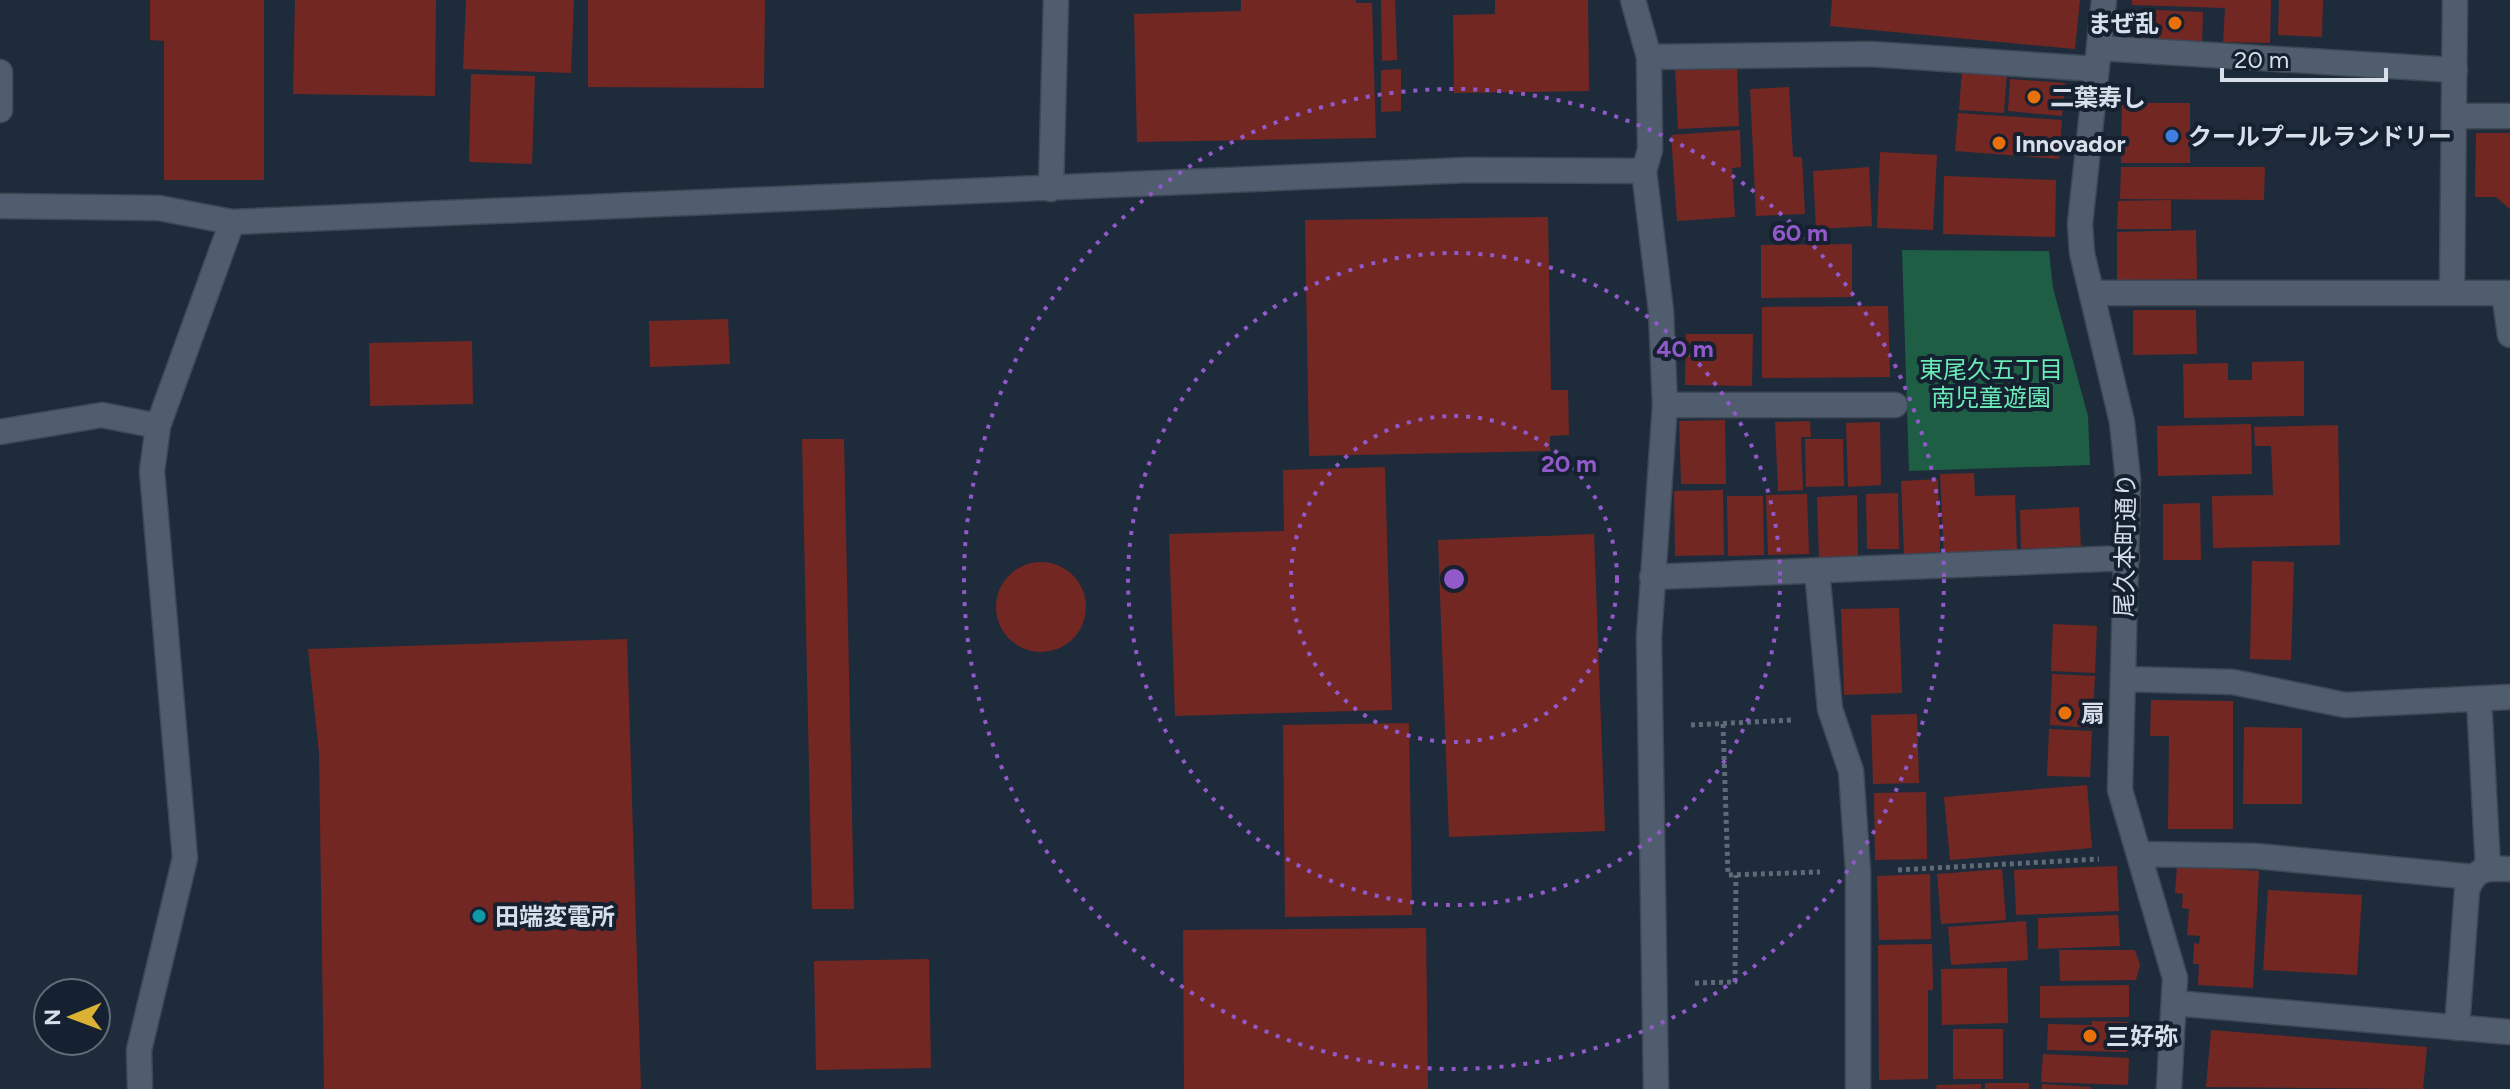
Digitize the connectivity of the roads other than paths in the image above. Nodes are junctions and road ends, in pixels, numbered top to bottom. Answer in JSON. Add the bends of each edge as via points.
{"nodes":[{"id":1,"x":1056,"y":0,"type":"edge"},
{"id":2,"x":1633,"y":0,"type":"edge"},
{"id":3,"x":2104,"y":0,"type":"edge"},
{"id":4,"x":2455,"y":0,"type":"edge"},
{"id":5,"x":1649,"y":57,"type":"junction"},
{"id":6,"x":2097,"y":58,"type":"junction"},
{"id":7,"x":2455,"y":70,"type":"junction"},
{"id":8,"x":0,"y":72,"type":"edge"},
{"id":9,"x":0,"y":110,"type":"edge"},
{"id":10,"x":2455,"y":116,"type":"junction"},
{"id":11,"x":2510,"y":116,"type":"edge"},
{"id":12,"x":1644,"y":171,"type":"junction"},
{"id":13,"x":1051,"y":189,"type":"junction"},
{"id":14,"x":0,"y":206,"type":"edge"},
{"id":15,"x":232,"y":222,"type":"junction"},
{"id":16,"x":2452,"y":292,"type":"junction"},
{"id":17,"x":2092,"y":293,"type":"junction"},
{"id":18,"x":2507,"y":293,"type":"edge"},
{"id":19,"x":2510,"y":335,"type":"edge"},
{"id":20,"x":1665,"y":405,"type":"junction"},
{"id":21,"x":1895,"y":405,"type":"dead end"},
{"id":22,"x":158,"y":426,"type":"junction"},
{"id":23,"x":0,"y":432,"type":"edge"},
{"id":24,"x":2127,"y":558,"type":"junction"},
{"id":25,"x":1817,"y":571,"type":"junction"},
{"id":26,"x":1652,"y":577,"type":"junction"},
{"id":27,"x":2123,"y":679,"type":"junction"},
{"id":28,"x":2510,"y":697,"type":"edge"},
{"id":29,"x":2479,"y":699,"type":"junction"},
{"id":30,"x":2139,"y":854,"type":"junction"},
{"id":31,"x":2490,"y":871,"type":"edge"},
{"id":32,"x":2174,"y":1003,"type":"junction"},
{"id":33,"x":2457,"y":1028,"type":"junction"},
{"id":34,"x":2510,"y":1032,"type":"edge"},
{"id":35,"x":140,"y":1089,"type":"edge"},
{"id":36,"x":1656,"y":1089,"type":"edge"},
{"id":37,"x":1858,"y":1089,"type":"edge"},
{"id":38,"x":2169,"y":1089,"type":"edge"}],
"edges":[{"from":1,"to":13,"type":"street"},
{"from":2,"to":5,"type":"street"},
{"from":3,"to":6,"type":"street","name":"尾久本町通り"},
{"from":4,"to":7,"type":"street"},
{"from":5,"to":6,"type":"street"},
{"from":5,"to":12,"type":"street","via":[[1650,150]]},
{"from":6,"to":7,"type":"street"},
{"from":6,"to":17,"type":"street","name":"尾久本町通り","via":[[2080,224]]},
{"from":7,"to":10,"type":"street"},
{"from":8,"to":9,"type":"street"},
{"from":10,"to":11,"type":"street"},
{"from":10,"to":16,"type":"street"},
{"from":12,"to":13,"type":"street","via":[[1468,170]]},
{"from":12,"to":20,"type":"street","via":[[1661,311]]},
{"from":13,"to":15,"type":"street"},
{"from":14,"to":15,"type":"street","via":[[159,208]]},
{"from":15,"to":22,"type":"street"},
{"from":16,"to":17,"type":"street"},
{"from":16,"to":18,"type":"street"},
{"from":17,"to":24,"type":"street","name":"尾久本町通り","via":[[2122,422]]},
{"from":18,"to":19,"type":"street"},
{"from":20,"to":21,"type":"street"},
{"from":20,"to":26,"type":"street"},
{"from":22,"to":23,"type":"street","via":[[102,415]]},
{"from":22,"to":35,"type":"street","via":[[152,471],[185,858],[139,1050]]},
{"from":24,"to":25,"type":"street"},
{"from":24,"to":27,"type":"street","name":"尾久本町通り"},
{"from":25,"to":26,"type":"street"},
{"from":25,"to":37,"type":"street","via":[[1830,709],[1851,771],[1858,871]]},
{"from":26,"to":36,"type":"street"},
{"from":27,"to":29,"type":"street","via":[[2233,682],[2345,705]]},
{"from":27,"to":30,"type":"street","name":"尾久本町通り","via":[[2120,790]]},
{"from":28,"to":29,"type":"street"},
{"from":29,"to":31,"type":"street"},
{"from":30,"to":31,"type":"street"},
{"from":30,"to":32,"type":"street","name":"尾久本町通り","via":[[2175,978]]},
{"from":31,"to":33,"type":"street","via":[[2467,890]]},
{"from":32,"to":33,"type":"street"},
{"from":32,"to":38,"type":"street","name":"尾久本町通り"},
{"from":33,"to":34,"type":"street"}]}
